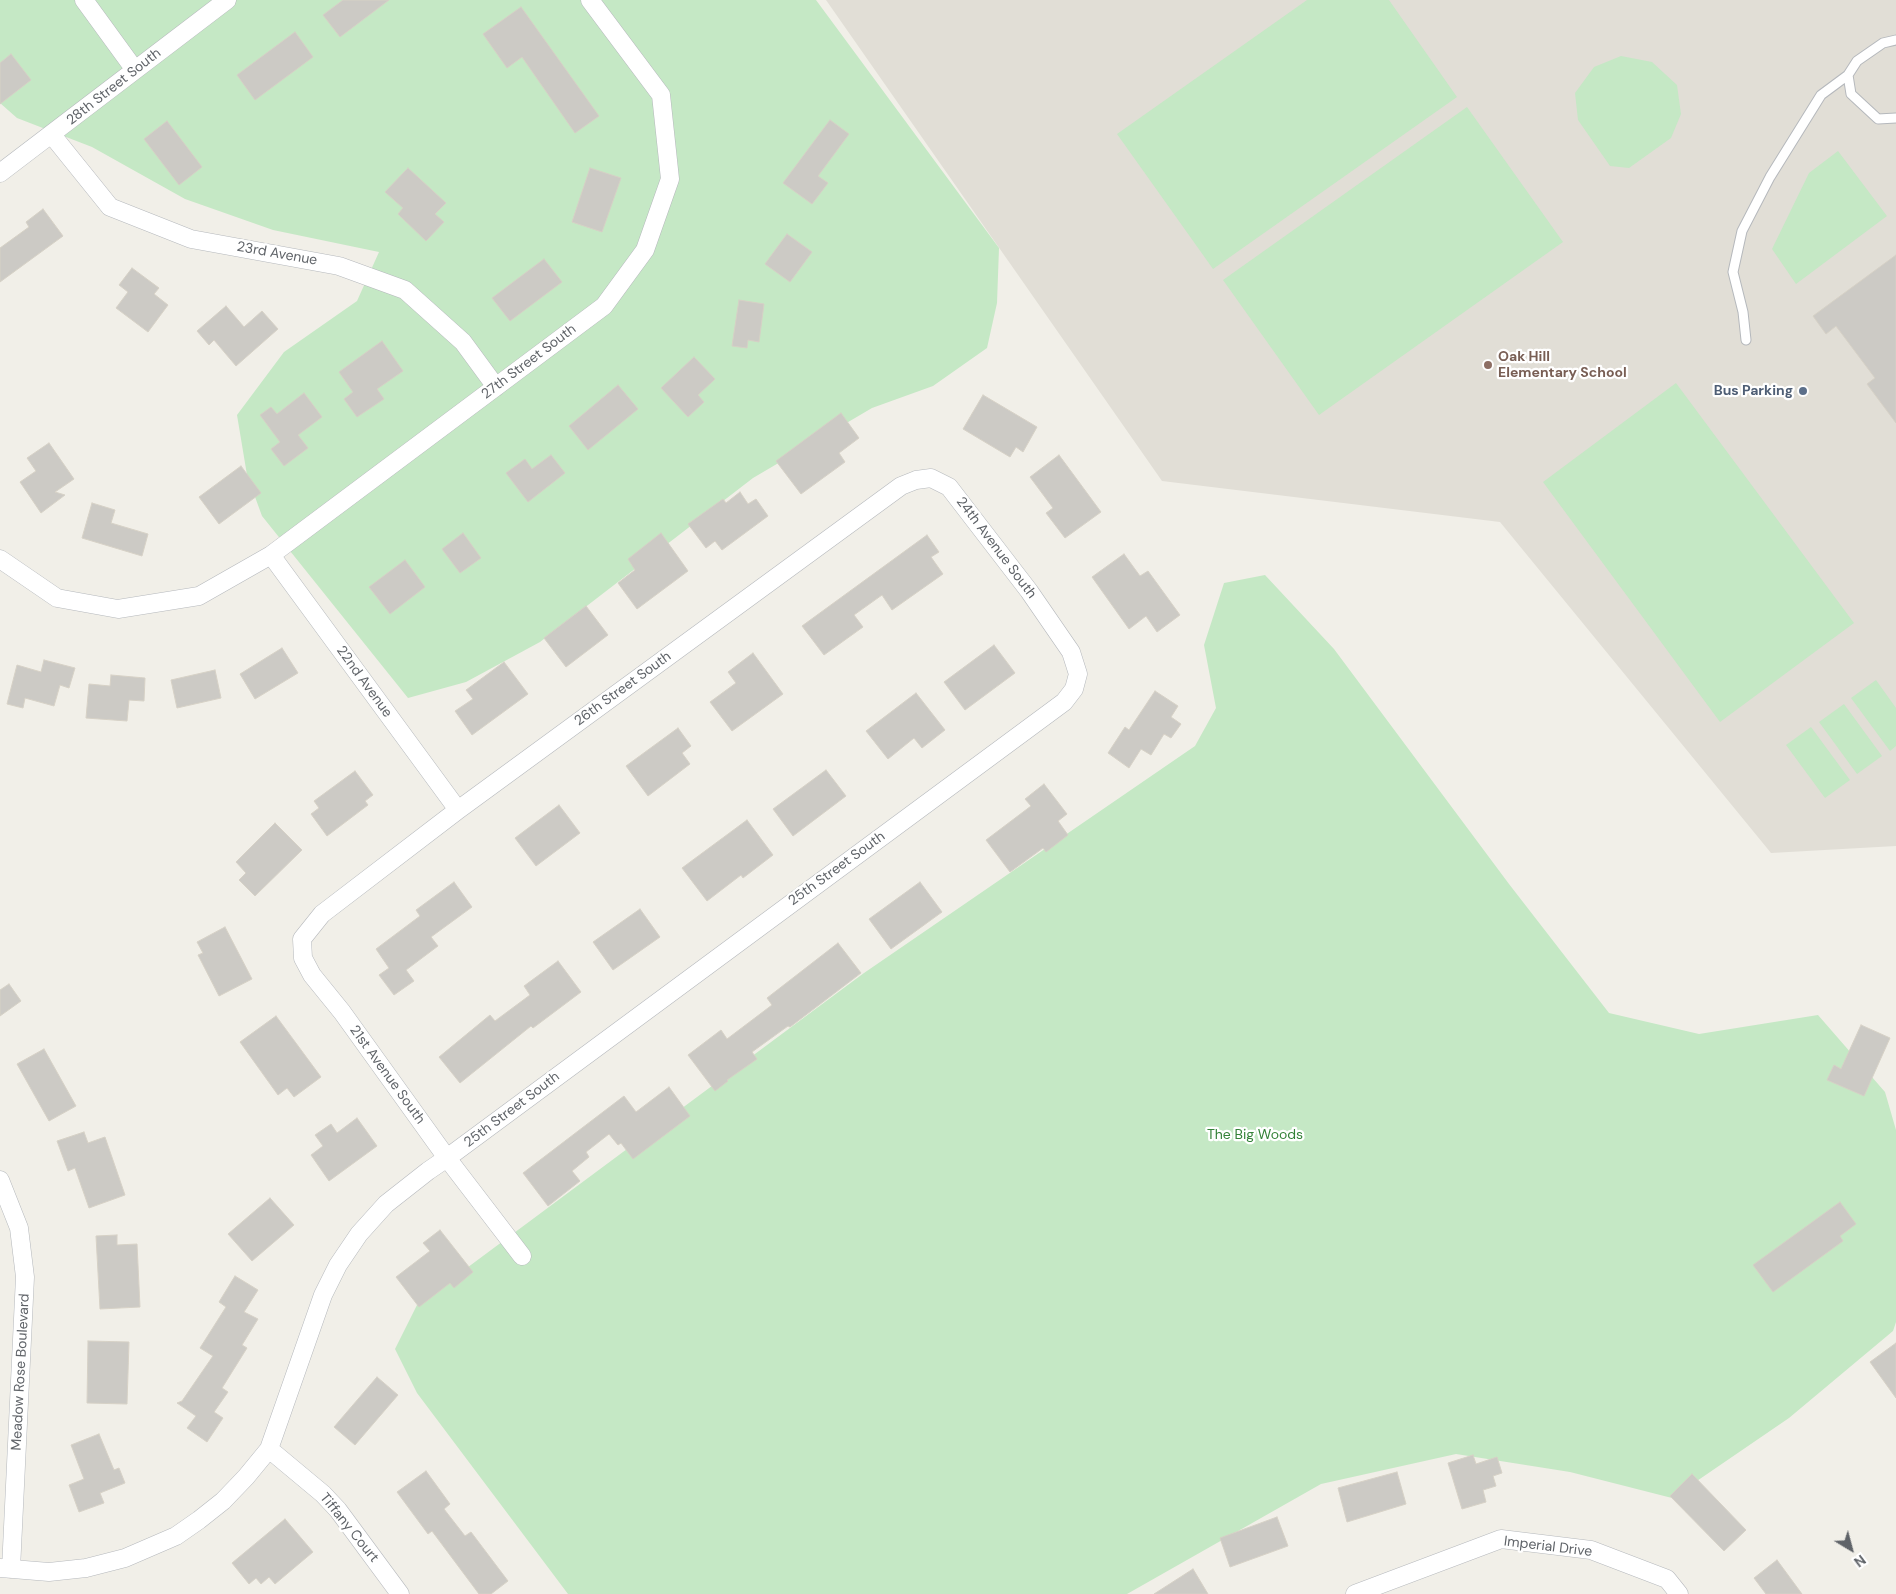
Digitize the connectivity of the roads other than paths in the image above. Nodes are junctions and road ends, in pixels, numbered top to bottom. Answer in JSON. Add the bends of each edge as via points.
{"nodes":[{"id":1,"x":84,"y":0,"type":"edge"},
{"id":2,"x":227,"y":0,"type":"edge"},
{"id":3,"x":590,"y":0,"type":"edge"},
{"id":4,"x":1896,"y":40,"type":"edge"},
{"id":5,"x":135,"y":70,"type":"junction"},
{"id":6,"x":1848,"y":75,"type":"junction"},
{"id":7,"x":1896,"y":118,"type":"edge"},
{"id":8,"x":52,"y":135,"type":"junction"},
{"id":9,"x":0,"y":173,"type":"edge"},
{"id":10,"x":1746,"y":340,"type":"dead end"},
{"id":11,"x":496,"y":387,"type":"junction"},
{"id":12,"x":901,"y":486,"type":"joint"},
{"id":13,"x":270,"y":555,"type":"junction"},
{"id":14,"x":0,"y":559,"type":"edge"},
{"id":15,"x":1071,"y":652,"type":"joint"},
{"id":16,"x":458,"y":810,"type":"junction"},
{"id":17,"x":346,"y":895,"type":"joint"},
{"id":18,"x":447,"y":1158,"type":"junction"},
{"id":19,"x":0,"y":1180,"type":"edge"},
{"id":20,"x":522,"y":1256,"type":"dead end"},
{"id":21,"x":269,"y":1449,"type":"junction"},
{"id":22,"x":6,"y":1569,"type":"edge"},
{"id":23,"x":400,"y":1594,"type":"edge"},
{"id":24,"x":1355,"y":1594,"type":"edge"},
{"id":25,"x":1679,"y":1594,"type":"edge"}],
"edges":[{"from":1,"to":5,"type":"street"},
{"from":2,"to":5,"type":"street","name":"28th Street South"},
{"from":3,"to":11,"type":"street","name":"27th Street South","via":[[661,95],[670,179],[646,250],[604,306]]},
{"from":4,"to":6,"type":"lane","via":[[1883,43],[1857,61]]},
{"from":5,"to":8,"type":"street","name":"28th Street South"},
{"from":6,"to":7,"type":"lane","via":[[1851,94],[1878,120]]},
{"from":6,"to":10,"type":"lane","via":[[1821,95],[1770,177],[1742,231],[1733,272]]},
{"from":8,"to":9,"type":"street","name":"28th Street South"},
{"from":8,"to":11,"type":"street","name":"23rd Avenue","via":[[110,207],[191,238],[339,266],[405,290],[463,342]]},
{"from":11,"to":13,"type":"street","name":"27th Street South"},
{"from":12,"to":15,"type":"street","name":"24th Avenue South","via":[[931,478],[949,488],[1029,591]]},
{"from":12,"to":16,"type":"street","name":"26th Street South"},
{"from":13,"to":14,"type":"street","via":[[199,596],[118,609],[57,598]]},
{"from":13,"to":16,"type":"street","name":"22nd Avenue"},
{"from":15,"to":18,"type":"street","name":"25th Street South","via":[[1078,674],[1074,689],[1064,702]]},
{"from":16,"to":17,"type":"street","name":"26th Street South"},
{"from":17,"to":18,"type":"street","name":"21st Avenue South","via":[[322,914],[302,939],[304,958],[312,975]]},
{"from":18,"to":20,"type":"street","name":"21st Avenue South"},
{"from":18,"to":21,"type":"street","name":"25th Street South","via":[[386,1204],[338,1264],[323,1294]]},
{"from":19,"to":22,"type":"street","name":"Meadow Rose Boulevard","via":[[19,1228],[25,1277]]},
{"from":21,"to":22,"type":"street","name":"25th Street South","via":[[222,1501],[176,1536],[125,1558],[86,1568],[49,1572]]},
{"from":21,"to":23,"type":"street","name":"Tiffany Court","via":[[338,1510]]},
{"from":24,"to":25,"type":"street","name":"Imperial Drive","via":[[1501,1539],[1591,1550],[1667,1579]]}]}
